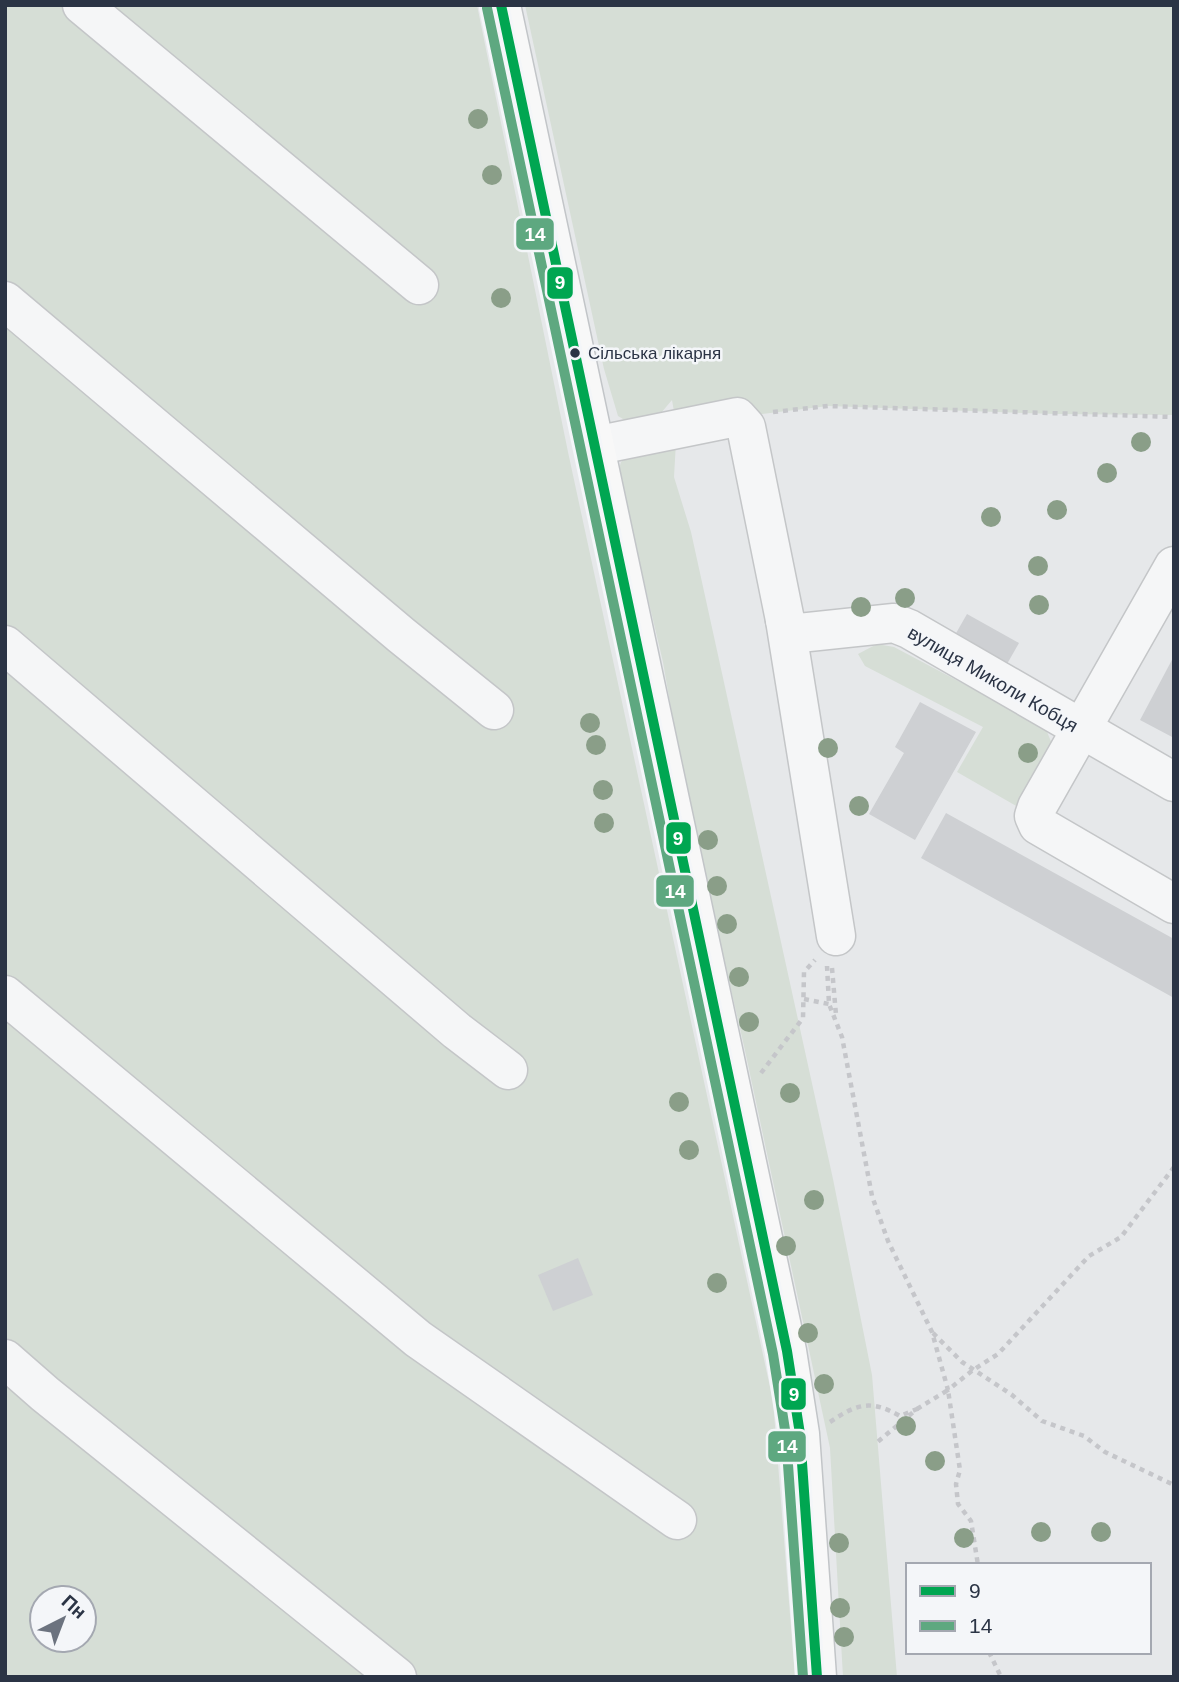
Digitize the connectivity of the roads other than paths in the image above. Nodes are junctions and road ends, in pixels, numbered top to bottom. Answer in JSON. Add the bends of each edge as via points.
{"nodes":[{"id":1,"x":82,"y":5,"type":"edge"},
{"id":2,"x":501,"y":5,"type":"edge"},
{"id":3,"x":419,"y":285,"type":"dead end"},
{"id":4,"x":5,"y":301,"type":"edge"},
{"id":5,"x":594,"y":446,"type":"junction"},
{"id":6,"x":1174,"y":566,"type":"edge"},
{"id":7,"x":785,"y":620,"type":"junction"},
{"id":8,"x":5,"y":645,"type":"edge"},
{"id":9,"x":494,"y":709,"type":"dead end"},
{"id":10,"x":1082,"y":730,"type":"junction"},
{"id":11,"x":1174,"y":782,"type":"edge"},
{"id":12,"x":1174,"y":904,"type":"edge"},
{"id":13,"x":831,"y":942,"type":"road end"},
{"id":14,"x":5,"y":995,"type":"edge"},
{"id":15,"x":508,"y":1070,"type":"dead end"},
{"id":16,"x":5,"y":1359,"type":"edge"},
{"id":17,"x":677,"y":1520,"type":"dead end"},
{"id":18,"x":397,"y":1677,"type":"edge"},
{"id":19,"x":817,"y":1677,"type":"edge"}],
"edges":[{"from":1,"to":3,"type":"street"},
{"from":2,"to":5,"type":"main road"},
{"from":4,"to":9,"type":"street"},
{"from":5,"to":7,"type":"street","via":[[737,417],[746,427]]},
{"from":5,"to":19,"type":"main road","via":[[787,1351],[800,1441]]},
{"from":6,"to":10,"type":"street"},
{"from":7,"to":10,"type":"street","name":"вулиця Миколи Кобця","via":[[800,633],[894,623]]},
{"from":7,"to":13,"type":"street"},
{"from":8,"to":15,"type":"street"},
{"from":10,"to":11,"type":"street","name":"вулиця Миколи Кобця"},
{"from":10,"to":12,"type":"street","via":[[1037,807],[1038,825]]},
{"from":14,"to":17,"type":"street","via":[[418,1339]]},
{"from":16,"to":18,"type":"street"}]}
